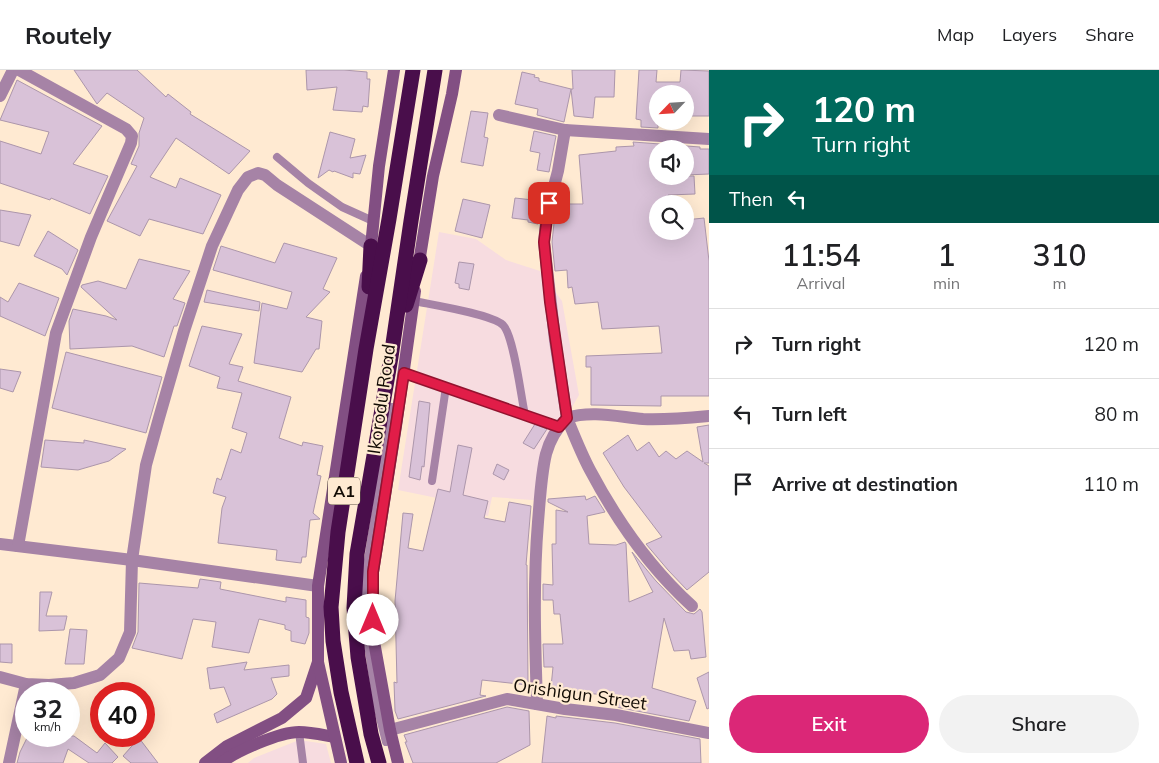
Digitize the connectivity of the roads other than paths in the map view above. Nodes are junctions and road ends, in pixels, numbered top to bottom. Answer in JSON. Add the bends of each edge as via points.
{"nodes":[{"id":1,"x":394,"y":70,"type":"edge"},
{"id":2,"x":413,"y":70,"type":"edge"},
{"id":3,"x":435,"y":70,"type":"edge"},
{"id":4,"x":456,"y":70,"type":"edge"},
{"id":5,"x":12,"y":71,"type":"edge"},
{"id":6,"x":0,"y":96,"type":"edge"},
{"id":7,"x":499,"y":114,"type":"dead end"},
{"id":8,"x":565,"y":130,"type":"junction"},
{"id":9,"x":709,"y":139,"type":"edge"},
{"id":10,"x":277,"y":157,"type":"dead end"},
{"id":11,"x":373,"y":221,"type":"junction"},
{"id":12,"x":371,"y":246,"type":"junction"},
{"id":13,"x":420,"y":260,"type":"junction"},
{"id":14,"x":414,"y":301,"type":"junction"},
{"id":15,"x":366,"y":349,"type":"junction"},
{"id":16,"x":391,"y":357,"type":"junction"},
{"id":17,"x":404,"y":373,"type":"junction"},
{"id":18,"x":446,"y":387,"type":"junction"},
{"id":19,"x":525,"y":415,"type":"junction"},
{"id":20,"x":709,"y":416,"type":"edge"},
{"id":21,"x":563,"y":422,"type":"junction"},
{"id":22,"x":432,"y":481,"type":"dead end"},
{"id":23,"x":0,"y":544,"type":"edge"},
{"id":24,"x":18,"y":546,"type":"junction"},
{"id":25,"x":132,"y":560,"type":"junction"},
{"id":26,"x":318,"y":586,"type":"junction"},
{"id":27,"x":692,"y":606,"type":"dead end"},
{"id":28,"x":318,"y":662,"type":"junction"},
{"id":29,"x":0,"y":678,"type":"edge"},
{"id":30,"x":17,"y":682,"type":"edge"},
{"id":31,"x":77,"y":682,"type":"edge"},
{"id":32,"x":537,"y":704,"type":"junction"},
{"id":33,"x":390,"y":730,"type":"junction"},
{"id":34,"x":299,"y":732,"type":"junction"},
{"id":35,"x":709,"y":733,"type":"edge"},
{"id":36,"x":15,"y":735,"type":"edge"},
{"id":37,"x":334,"y":737,"type":"junction"},
{"id":38,"x":9,"y":763,"type":"edge"},
{"id":39,"x":205,"y":763,"type":"edge"},
{"id":40,"x":221,"y":763,"type":"edge"},
{"id":41,"x":303,"y":763,"type":"edge"},
{"id":42,"x":341,"y":763,"type":"edge"},
{"id":43,"x":357,"y":763,"type":"edge"},
{"id":44,"x":379,"y":763,"type":"edge"},
{"id":45,"x":392,"y":763,"type":"edge"},
{"id":46,"x":398,"y":763,"type":"edge"}],
"edges":[{"from":1,"to":11,"type":"street","name":"Ikorodu Road"},
{"from":2,"to":15,"type":"highway","name":"Ikorodu Road","number":"A1"},
{"from":3,"to":16,"type":"highway","name":"Ikorodu Road","number":"A1"},
{"from":4,"to":13,"type":"street","name":"Ikorodu Road","via":[[433,176]]},
{"from":5,"to":6,"type":"street"},
{"from":5,"to":24,"type":"street","via":[[126,129],[132,136],[56,333]]},
{"from":7,"to":8,"type":"street"},
{"from":8,"to":9,"type":"street"},
{"from":8,"to":21,"type":"street","via":[[544,242]]},
{"from":10,"to":11,"type":"lane","via":[[342,207]]},
{"from":11,"to":12,"type":"street","name":"Ikorodu Road"},
{"from":12,"to":15,"type":"highway"},
{"from":12,"to":25,"type":"street","via":[[265,175],[258,173],[248,177],[238,190],[212,246],[158,418],[146,465]]},
{"from":12,"to":26,"type":"street","name":"Ikorodu Road"},
{"from":13,"to":14,"type":"street","name":"Ikorodu Road"},
{"from":13,"to":16,"type":"highway"},
{"from":13,"to":45,"type":"lane","via":[[405,328],[367,566],[364,617],[378,706]]},
{"from":14,"to":17,"type":"street","name":"Ikorodu Road"},
{"from":14,"to":19,"type":"lane","via":[[491,318],[503,326],[510,337]]},
{"from":15,"to":43,"type":"highway","name":"Ikorodu Road","number":"A1","via":[[338,532],[331,607],[341,692]]},
{"from":16,"to":44,"type":"highway","name":"Ikorodu Road","number":"A1","via":[[357,554],[354,608],[358,657]]},
{"from":17,"to":18,"type":"lane"},
{"from":17,"to":33,"type":"street","name":"Ikorodu Road","via":[[373,572],[373,636]]},
{"from":18,"to":19,"type":"lane"},
{"from":18,"to":22,"type":"lane"},
{"from":19,"to":21,"type":"lane"},
{"from":20,"to":21,"type":"street","via":[[645,419],[576,415]]},
{"from":21,"to":27,"type":"street","via":[[624,529],[646,559]]},
{"from":21,"to":32,"type":"street","via":[[546,453],[539,507],[534,567]]},
{"from":23,"to":24,"type":"street"},
{"from":24,"to":25,"type":"street"},
{"from":25,"to":26,"type":"street"},
{"from":25,"to":31,"type":"street","via":[[130,632],[119,658],[100,675]]},
{"from":26,"to":28,"type":"street","name":"Ikorodu Road"},
{"from":28,"to":37,"type":"street","name":"Ikorodu Road"},
{"from":28,"to":39,"type":"street","via":[[306,698],[282,718],[226,746]]},
{"from":29,"to":30,"type":"street"},
{"from":32,"to":33,"type":"street","name":"Orishigun Street","via":[[507,699]]},
{"from":32,"to":35,"type":"street","name":"Orishigun Street"},
{"from":33,"to":46,"type":"street","name":"Ikorodu Road"},
{"from":34,"to":37,"type":"street"},
{"from":34,"to":40,"type":"street","via":[[268,739],[231,755]]},
{"from":34,"to":41,"type":"lane"},
{"from":36,"to":38,"type":"street"},
{"from":37,"to":42,"type":"street","name":"Ikorodu Road"}]}
